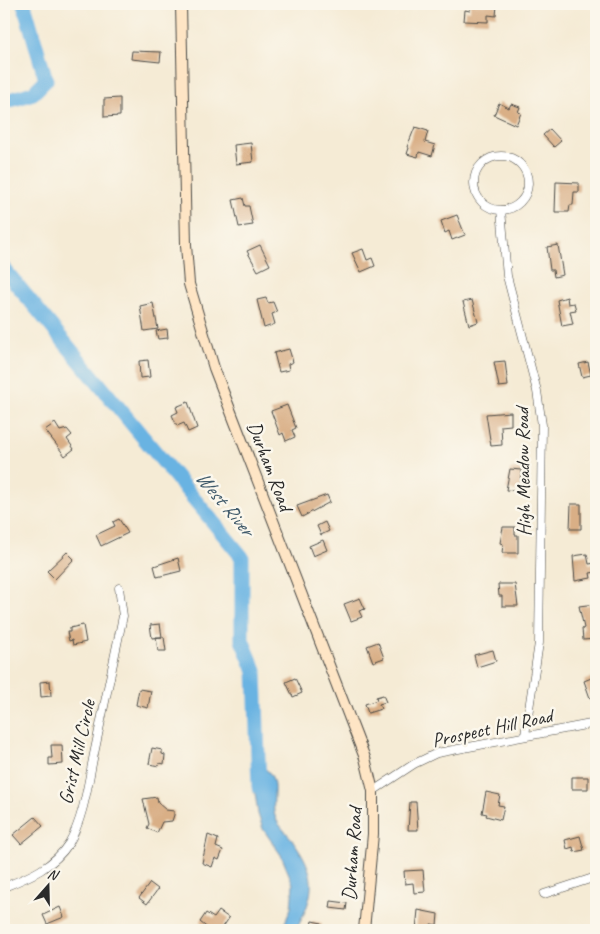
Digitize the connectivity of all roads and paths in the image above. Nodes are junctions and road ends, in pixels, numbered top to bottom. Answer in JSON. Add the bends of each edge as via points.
{"nodes":[{"id":1,"x":181,"y":4,"type":"edge"},
{"id":2,"x":501,"y":210,"type":"junction"},
{"id":3,"x":119,"y":588,"type":"dead end"},
{"id":4,"x":596,"y":723,"type":"edge"},
{"id":5,"x":525,"y":735,"type":"junction"},
{"id":6,"x":373,"y":791,"type":"junction"},
{"id":7,"x":596,"y":877,"type":"edge"},
{"id":8,"x":4,"y":887,"type":"edge"},
{"id":9,"x":544,"y":894,"type":"dead end"},
{"id":10,"x":364,"y":930,"type":"edge"}],
"edges":[{"from":1,"to":6,"type":"main road","name":"Durham Road","via":[[186,245],[195,311],[214,368],[365,758]]},
{"from":2,"to":2,"type":"street","via":[[481,202],[473,182],[482,162],[508,156],[526,171],[528,183],[526,194],[518,204]]},
{"from":2,"to":5,"type":"street","name":"High Meadow Road","via":[[510,291],[537,391],[542,424],[539,643]]},
{"from":3,"to":8,"type":"street","name":"Grist Mill Circle","via":[[123,616],[77,824],[69,843],[54,861],[36,874]]},
{"from":4,"to":5,"type":"street","name":"Prospect Hill Road"},
{"from":5,"to":6,"type":"street","name":"Prospect Hill Road","via":[[437,753]]},
{"from":6,"to":10,"type":"main road","name":"Durham Road","via":[[373,834]]},
{"from":7,"to":9,"type":"street"}]}
